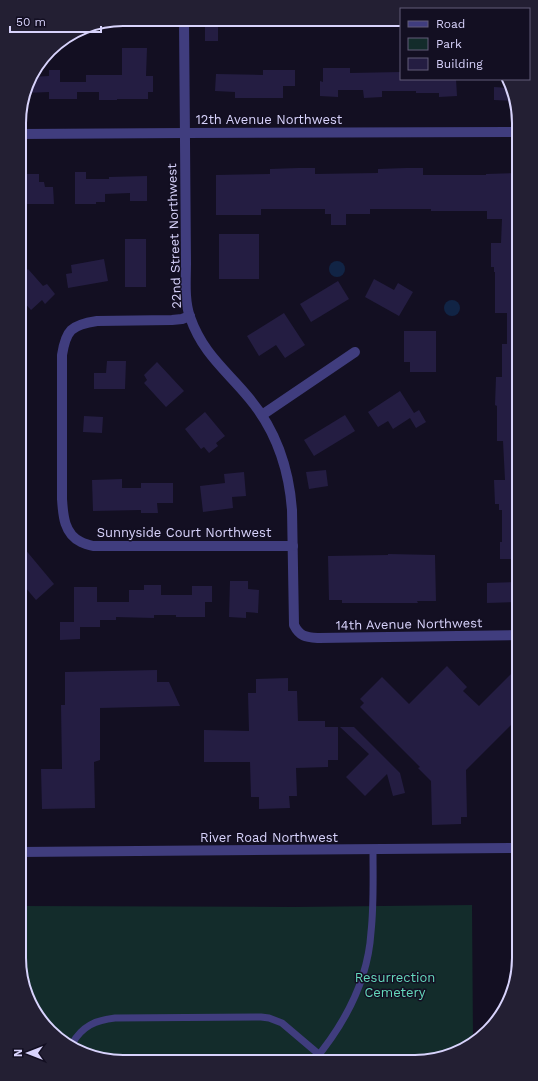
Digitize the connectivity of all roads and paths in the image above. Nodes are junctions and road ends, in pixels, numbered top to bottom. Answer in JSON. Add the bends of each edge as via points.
{"nodes":[{"id":1,"x":184,"y":26,"type":"edge"},
{"id":2,"x":185,"y":132,"type":"junction"},
{"id":3,"x":512,"y":132,"type":"edge"},
{"id":4,"x":26,"y":134,"type":"edge"},
{"id":5,"x":190,"y":316,"type":"junction"},
{"id":6,"x":355,"y":352,"type":"dead end"},
{"id":7,"x":262,"y":415,"type":"junction"},
{"id":8,"x":293,"y":546,"type":"junction"},
{"id":9,"x":300,"y":635,"type":"joint"},
{"id":10,"x":512,"y":636,"type":"edge"},
{"id":11,"x":512,"y":848,"type":"edge"},
{"id":12,"x":373,"y":850,"type":"junction"},
{"id":13,"x":26,"y":852,"type":"edge"},
{"id":14,"x":74,"y":1041,"type":"edge"},
{"id":15,"x":319,"y":1054,"type":"joint"}],
"edges":[{"from":1,"to":2,"type":"street","name":"22nd Street Northwest"},
{"from":2,"to":3,"type":"street","name":"12th Avenue Northwest"},
{"from":2,"to":4,"type":"street","name":"12th Avenue Northwest"},
{"from":2,"to":5,"type":"street","name":"22nd Street Northwest","via":[[186,296]]},
{"from":5,"to":7,"type":"street","name":"22nd Street Northwest","via":[[200,341]]},
{"from":5,"to":8,"type":"street","name":"Sunnyside Court Northwest","via":[[172,320],[91,322],[77,326],[69,333],[62,355],[62,499],[65,525],[72,536],[82,543],[93,546]]},
{"from":6,"to":7,"type":"street"},
{"from":7,"to":8,"type":"street","name":"22nd Street Northwest","via":[[272,432],[287,474],[291,495]]},
{"from":8,"to":9,"type":"street","name":"22nd Street Northwest","via":[[293,619]]},
{"from":9,"to":10,"type":"street","name":"14th Avenue Northwest","via":[[319,638]]},
{"from":11,"to":12,"type":"street","name":"River Road Northwest"},
{"from":12,"to":13,"type":"street","name":"River Road Northwest"},
{"from":12,"to":15,"type":"lane","via":[[368,957],[354,999],[335,1033]]},
{"from":14,"to":15,"type":"lane","via":[[90,1025],[115,1018],[261,1017],[282,1023]]}]}
